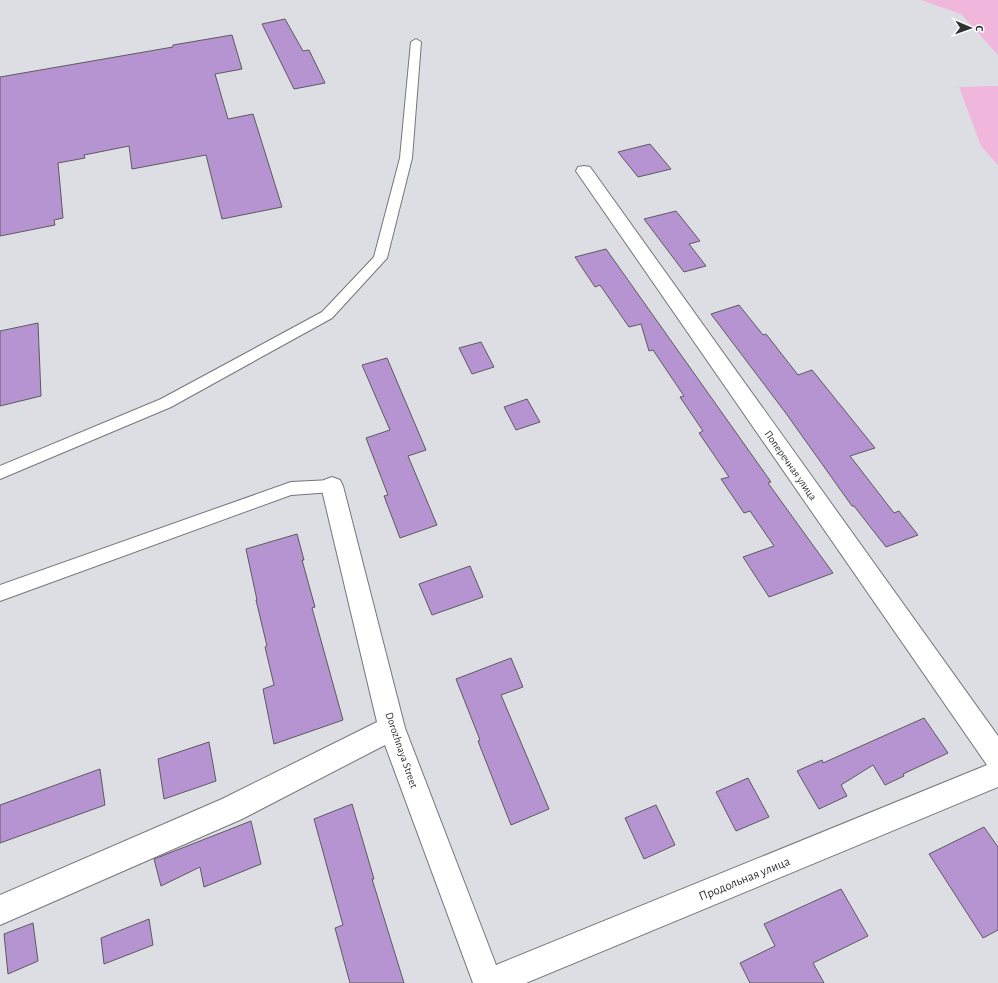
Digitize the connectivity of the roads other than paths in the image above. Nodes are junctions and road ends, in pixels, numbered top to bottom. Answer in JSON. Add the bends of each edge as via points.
{"nodes":[{"id":1,"x":416,"y":42,"type":"dead end"},
{"id":2,"x":584,"y":171,"type":"dead end"},
{"id":3,"x":0,"y":473,"type":"edge"},
{"id":4,"x":332,"y":486,"type":"joint"},
{"id":5,"x":0,"y":593,"type":"edge"},
{"id":6,"x":392,"y":728,"type":"junction"},
{"id":7,"x":998,"y":758,"type":"edge"},
{"id":8,"x":998,"y":774,"type":"edge"},
{"id":9,"x":0,"y":910,"type":"edge"},
{"id":10,"x":489,"y":983,"type":"edge"}],
"edges":[{"from":1,"to":3,"type":"lane","via":[[406,158],[380,258],[327,315],[166,403]]},
{"from":2,"to":7,"type":"street","name":"Поперечная улица"},
{"from":4,"to":5,"type":"lane","via":[[291,489]]},
{"from":4,"to":6,"type":"street","name":"Dorozhnaya Street"},
{"from":6,"to":9,"type":"street","via":[[232,809]]},
{"from":6,"to":10,"type":"street","name":"Dorozhnaya Street"},
{"from":8,"to":10,"type":"street","name":"Продольная улица"}]}
